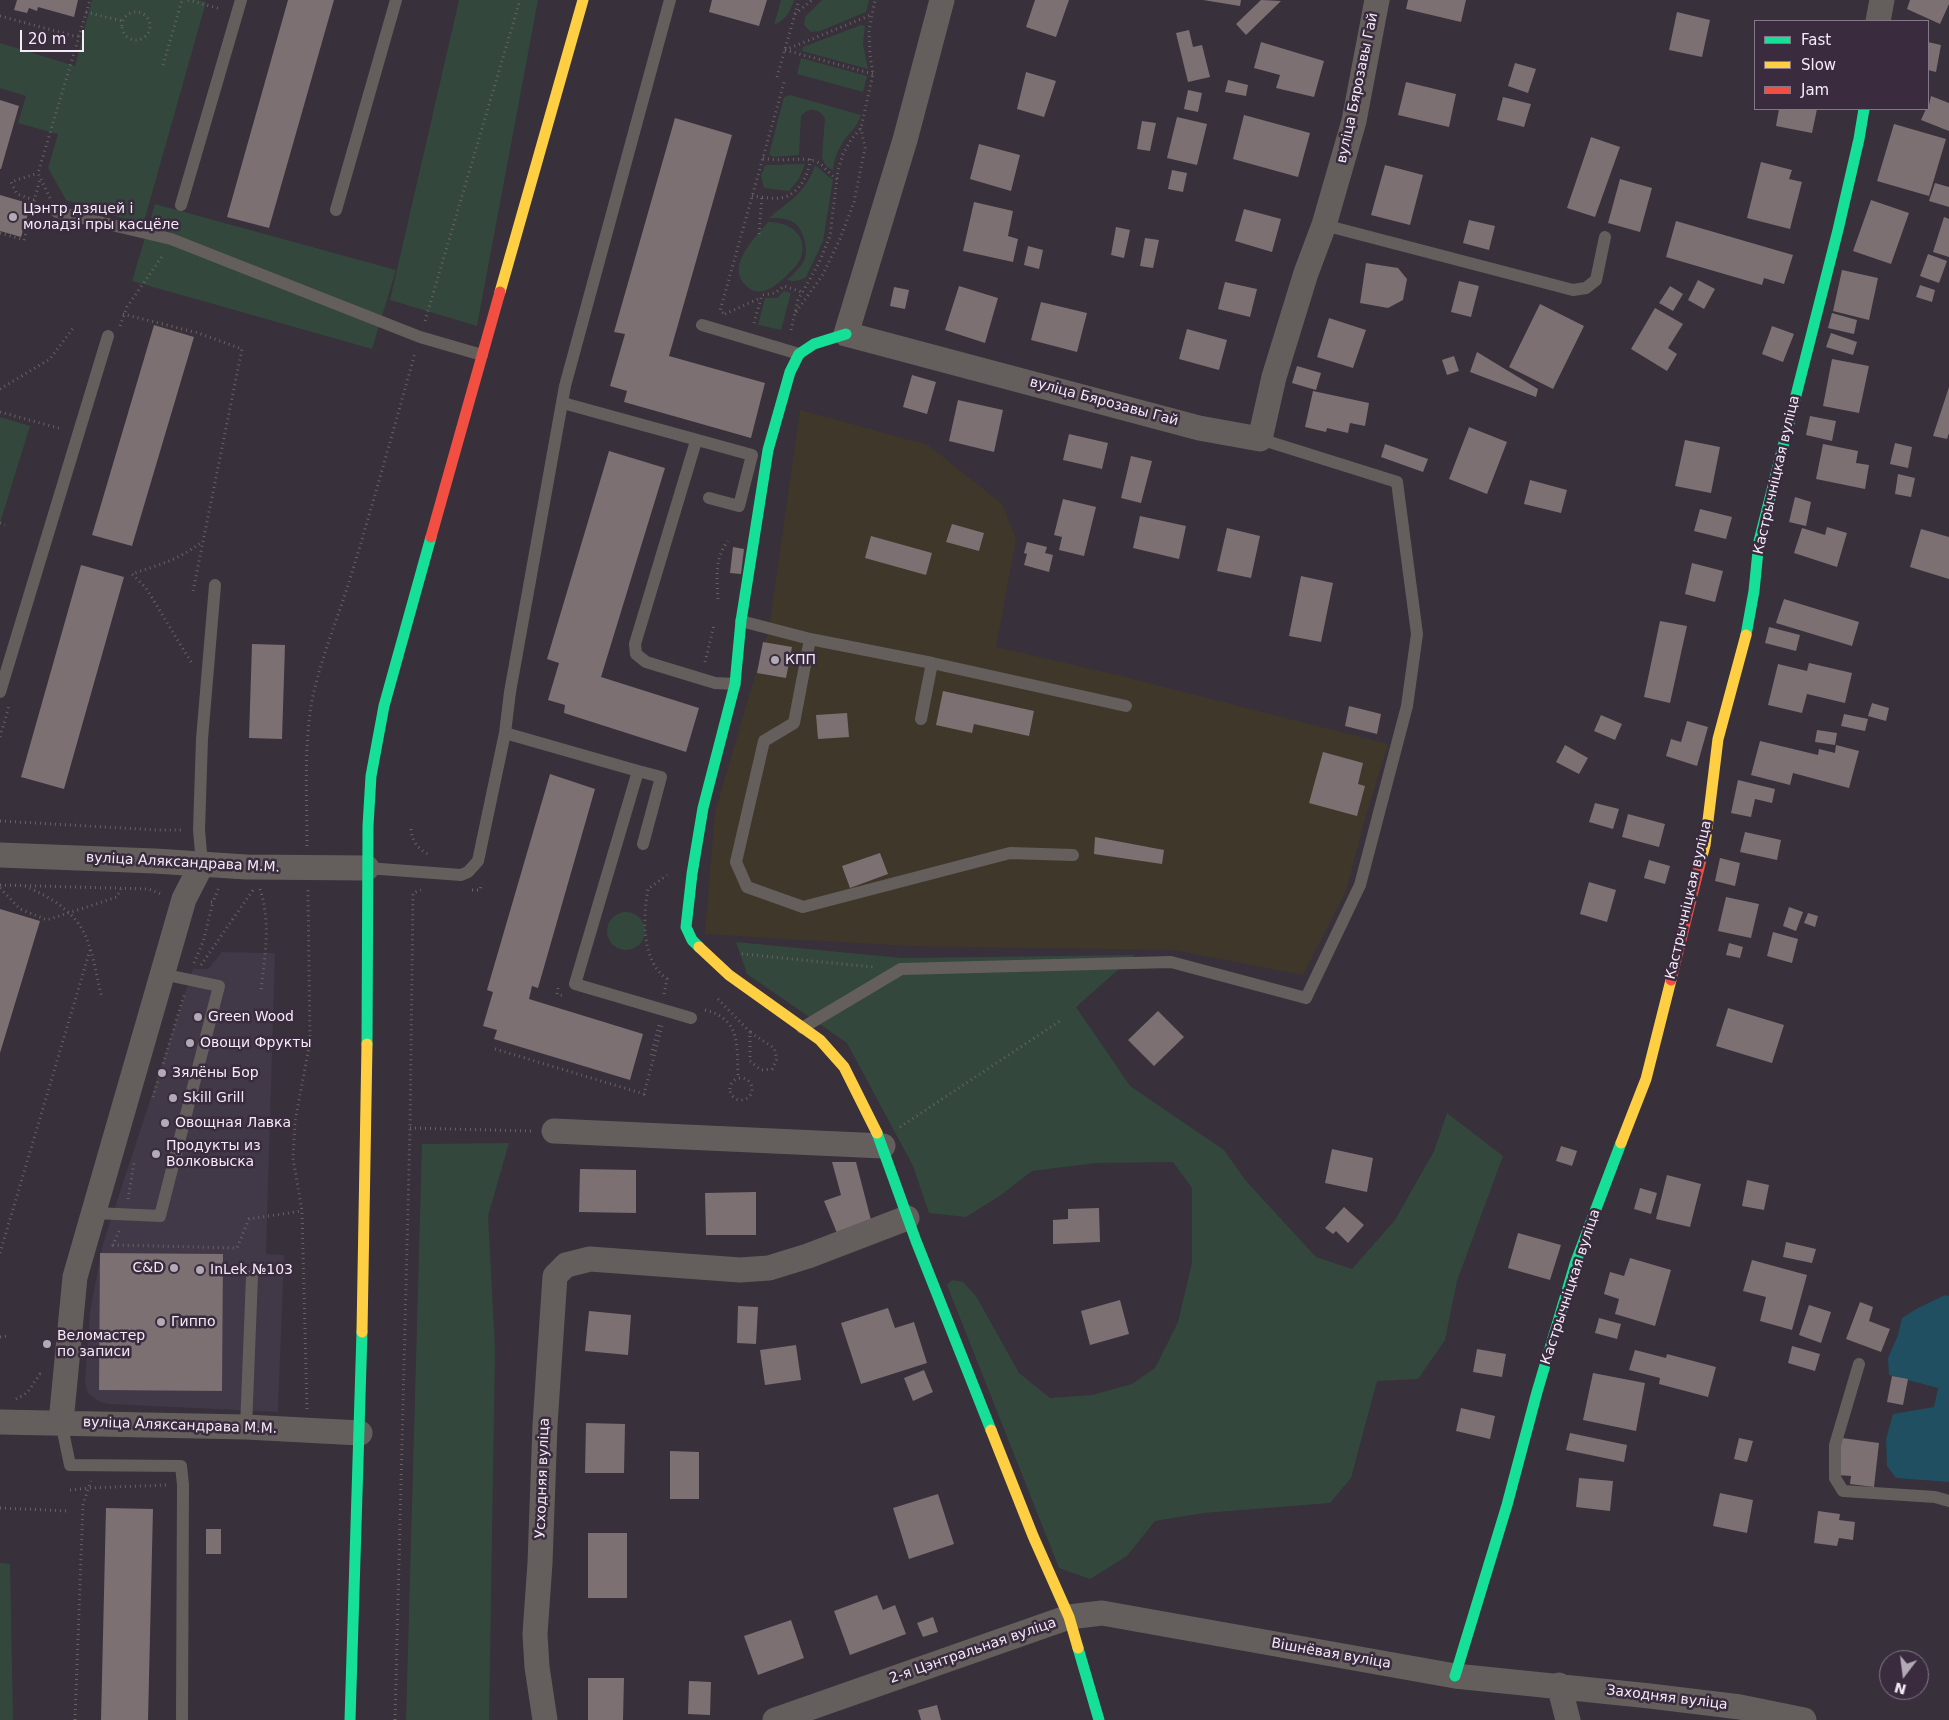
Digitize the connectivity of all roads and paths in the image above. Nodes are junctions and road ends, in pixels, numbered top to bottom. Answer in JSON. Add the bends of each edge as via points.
{"nodes":[{"id":1,"x":90,"y":0,"type":"edge"},
{"id":2,"x":182,"y":0,"type":"edge"},
{"id":3,"x":188,"y":0,"type":"edge"},
{"id":4,"x":241,"y":0,"type":"edge"},
{"id":5,"x":396,"y":0,"type":"edge"},
{"id":6,"x":583,"y":0,"type":"edge"},
{"id":7,"x":670,"y":0,"type":"edge"},
{"id":8,"x":799,"y":0,"type":"edge"},
{"id":9,"x":812,"y":0,"type":"edge"},
{"id":10,"x":942,"y":0,"type":"edge"},
{"id":11,"x":1377,"y":0,"type":"edge"},
{"id":12,"x":1882,"y":0,"type":"edge"},
{"id":13,"x":221,"y":9,"type":"dead end"},
{"id":14,"x":86,"y":12,"type":"junction"},
{"id":15,"x":794,"y":15,"type":"junction"},
{"id":16,"x":872,"y":15,"type":"dead end"},
{"id":17,"x":0,"y":16,"type":"edge"},
{"id":18,"x":1878,"y":20,"type":"edge"},
{"id":19,"x":122,"y":21,"type":"junction"},
{"id":20,"x":79,"y":36,"type":"junction"},
{"id":21,"x":785,"y":50,"type":"junction"},
{"id":22,"x":164,"y":65,"type":"dead end"},
{"id":23,"x":872,"y":74,"type":"dead end"},
{"id":24,"x":777,"y":77,"type":"dead end"},
{"id":25,"x":785,"y":79,"type":"dead end"},
{"id":26,"x":1864,"y":110,"type":"edge"},
{"id":27,"x":861,"y":128,"type":"dead end"},
{"id":28,"x":763,"y":158,"type":"junction"},
{"id":29,"x":811,"y":158,"type":"junction"},
{"id":30,"x":38,"y":173,"type":"junction"},
{"id":31,"x":40,"y":178,"type":"junction"},
{"id":32,"x":837,"y":180,"type":"dead end"},
{"id":33,"x":752,"y":196,"type":"junction"},
{"id":34,"x":762,"y":197,"type":"junction"},
{"id":35,"x":34,"y":200,"type":"junction"},
{"id":36,"x":181,"y":205,"type":"dead end"},
{"id":37,"x":336,"y":210,"type":"dead end"},
{"id":38,"x":56,"y":212,"type":"joint"},
{"id":39,"x":1324,"y":225,"type":"junction"},
{"id":40,"x":0,"y":233,"type":"edge"},
{"id":41,"x":759,"y":234,"type":"dead end"},
{"id":42,"x":1605,"y":237,"type":"dead end"},
{"id":43,"x":171,"y":239,"type":"junction"},
{"id":44,"x":802,"y":292,"type":"dead end"},
{"id":45,"x":761,"y":298,"type":"junction"},
{"id":46,"x":123,"y":314,"type":"junction"},
{"id":47,"x":725,"y":314,"type":"junction"},
{"id":48,"x":794,"y":314,"type":"dead end"},
{"id":49,"x":731,"y":317,"type":"dead end"},
{"id":50,"x":745,"y":323,"type":"dead end"},
{"id":51,"x":702,"y":325,"type":"dead end"},
{"id":52,"x":74,"y":327,"type":"dead end"},
{"id":53,"x":113,"y":334,"type":"joint"},
{"id":54,"x":846,"y":334,"type":"junction"},
{"id":55,"x":799,"y":354,"type":"junction"},
{"id":56,"x":482,"y":355,"type":"junction"},
{"id":57,"x":0,"y":389,"type":"edge"},
{"id":58,"x":563,"y":403,"type":"junction"},
{"id":59,"x":0,"y":412,"type":"edge"},
{"id":60,"x":62,"y":429,"type":"dead end"},
{"id":61,"x":1260,"y":439,"type":"junction"},
{"id":62,"x":696,"y":441,"type":"junction"},
{"id":63,"x":709,"y":498,"type":"dead end"},
{"id":64,"x":0,"y":523,"type":"edge"},
{"id":65,"x":5,"y":525,"type":"dead end"},
{"id":66,"x":202,"y":541,"type":"junction"},
{"id":67,"x":215,"y":585,"type":"dead end"},
{"id":68,"x":193,"y":591,"type":"dead end"},
{"id":69,"x":742,"y":621,"type":"junction"},
{"id":70,"x":810,"y":639,"type":"junction"},
{"id":71,"x":192,"y":663,"type":"dead end"},
{"id":72,"x":932,"y":663,"type":"junction"},
{"id":73,"x":735,"y":684,"type":"junction"},
{"id":74,"x":0,"y":692,"type":"edge"},
{"id":75,"x":1126,"y":706,"type":"dead end"},
{"id":76,"x":921,"y":719,"type":"dead end"},
{"id":77,"x":506,"y":733,"type":"junction"},
{"id":78,"x":638,"y":772,"type":"junction"},
{"id":79,"x":0,"y":820,"type":"edge"},
{"id":80,"x":411,"y":829,"type":"dead end"},
{"id":81,"x":199,"y":830,"type":"junction"},
{"id":82,"x":307,"y":844,"type":"dead end"},
{"id":83,"x":643,"y":844,"type":"dead end"},
{"id":84,"x":298,"y":845,"type":"dead end"},
{"id":85,"x":0,"y":855,"type":"edge"},
{"id":86,"x":1073,"y":855,"type":"dead end"},
{"id":87,"x":202,"y":864,"type":"junction"},
{"id":88,"x":367,"y":868,"type":"junction"},
{"id":89,"x":438,"y":874,"type":"junction"},
{"id":90,"x":221,"y":881,"type":"dead end"},
{"id":91,"x":482,"y":881,"type":"dead end"},
{"id":92,"x":0,"y":886,"type":"edge"},
{"id":93,"x":24,"y":886,"type":"junction"},
{"id":94,"x":121,"y":889,"type":"junction"},
{"id":95,"x":471,"y":890,"type":"dead end"},
{"id":96,"x":184,"y":898,"type":"junction"},
{"id":97,"x":70,"y":913,"type":"junction"},
{"id":98,"x":90,"y":950,"type":"junction"},
{"id":99,"x":737,"y":953,"type":"dead end"},
{"id":100,"x":901,"y":969,"type":"junction"},
{"id":101,"x":197,"y":971,"type":"dead end"},
{"id":102,"x":162,"y":974,"type":"junction"},
{"id":103,"x":560,"y":984,"type":"dead end"},
{"id":104,"x":260,"y":990,"type":"dead end"},
{"id":105,"x":566,"y":997,"type":"dead end"},
{"id":106,"x":102,"y":998,"type":"dead end"},
{"id":107,"x":666,"y":1011,"type":"junction"},
{"id":108,"x":691,"y":1018,"type":"dead end"},
{"id":109,"x":1060,"y":1022,"type":"dead end"},
{"id":110,"x":659,"y":1024,"type":"dead end"},
{"id":111,"x":802,"y":1028,"type":"junction"},
{"id":112,"x":495,"y":1049,"type":"dead end"},
{"id":113,"x":651,"y":1055,"type":"dead end"},
{"id":114,"x":738,"y":1077,"type":"joint"},
{"id":115,"x":410,"y":1128,"type":"junction"},
{"id":116,"x":554,"y":1131,"type":"joint"},
{"id":117,"x":883,"y":1146,"type":"junction"},
{"id":118,"x":302,"y":1210,"type":"dead end"},
{"id":119,"x":95,"y":1213,"type":"junction"},
{"id":120,"x":907,"y":1218,"type":"junction"},
{"id":121,"x":249,"y":1219,"type":"dead end"},
{"id":122,"x":0,"y":1253,"type":"edge"},
{"id":123,"x":252,"y":1276,"type":"dead end"},
{"id":124,"x":7,"y":1336,"type":"dead end"},
{"id":125,"x":0,"y":1338,"type":"edge"},
{"id":126,"x":1859,"y":1364,"type":"dead end"},
{"id":127,"x":0,"y":1422,"type":"edge"},
{"id":128,"x":61,"y":1422,"type":"junction"},
{"id":129,"x":246,"y":1428,"type":"junction"},
{"id":130,"x":360,"y":1433,"type":"junction"},
{"id":131,"x":184,"y":1485,"type":"junction"},
{"id":132,"x":89,"y":1488,"type":"junction"},
{"id":133,"x":70,"y":1490,"type":"dead end"},
{"id":134,"x":1949,"y":1502,"type":"edge"},
{"id":135,"x":0,"y":1508,"type":"edge"},
{"id":136,"x":68,"y":1511,"type":"dead end"},
{"id":137,"x":1069,"y":1617,"type":"junction"},
{"id":138,"x":1455,"y":1676,"type":"junction"},
{"id":139,"x":1559,"y":1685,"type":"junction"},
{"id":140,"x":76,"y":1720,"type":"edge"},
{"id":141,"x":182,"y":1720,"type":"edge"},
{"id":142,"x":350,"y":1720,"type":"edge"},
{"id":143,"x":395,"y":1720,"type":"edge"},
{"id":144,"x":545,"y":1720,"type":"edge"},
{"id":145,"x":775,"y":1720,"type":"edge"},
{"id":146,"x":1099,"y":1720,"type":"edge"},
{"id":147,"x":1568,"y":1720,"type":"edge"},
{"id":148,"x":1804,"y":1720,"type":"edge"}],
"edges":[{"from":1,"to":14,"type":"path"},
{"from":2,"to":22,"type":"path"},
{"from":3,"to":13,"type":"path"},
{"from":4,"to":36,"type":"lane"},
{"from":5,"to":37,"type":"lane"},
{"from":6,"to":56,"type":"street"},
{"from":7,"to":58,"type":"lane","via":[[567,376]]},
{"from":8,"to":15,"type":"path"},
{"from":9,"to":15,"type":"path"},
{"from":10,"to":54,"type":"street","via":[[905,140]]},
{"from":11,"to":39,"type":"street","name":"вуліца Бярозавы Гай","via":[[1354,121]]},
{"from":12,"to":18,"type":"street"},
{"from":14,"to":19,"type":"path"},
{"from":14,"to":20,"type":"path"},
{"from":15,"to":21,"type":"path"},
{"from":16,"to":21,"type":"path"},
{"from":17,"to":20,"type":"path"},
{"from":19,"to":19,"type":"path","via":[[137,12],[148,19],[148,35],[136,40],[124,36]]},
{"from":20,"to":30,"type":"path"},
{"from":21,"to":23,"type":"path"},
{"from":21,"to":24,"type":"path"},
{"from":25,"to":28,"type":"path"},
{"from":26,"to":138,"type":"street","name":"Кастрычніцкая вуліца","via":[[1838,230],[1759,541],[1747,630],[1718,739],[1704,845],[1646,1079],[1576,1264]]},
{"from":27,"to":48,"type":"path","via":[[865,148],[840,239],[822,276]]},
{"from":28,"to":29,"type":"path","via":[[777,161]]},
{"from":28,"to":33,"type":"path"},
{"from":29,"to":32,"type":"path"},
{"from":29,"to":34,"type":"path","via":[[802,183],[790,194],[782,198]]},
{"from":30,"to":31,"type":"path"},
{"from":30,"to":35,"type":"path","via":[[11,182],[17,194]]},
{"from":31,"to":35,"type":"path"},
{"from":31,"to":38,"type":"path"},
{"from":33,"to":34,"type":"path"},
{"from":33,"to":47,"type":"path","via":[[720,311]]},
{"from":34,"to":41,"type":"path"},
{"from":35,"to":40,"type":"path","via":[[24,240]]},
{"from":38,"to":43,"type":"lane"},
{"from":39,"to":42,"type":"lane","via":[[1573,290],[1586,288],[1596,280]]},
{"from":39,"to":61,"type":"street","name":"вуліца Бярозавы Гай","via":[[1274,377]]},
{"from":43,"to":46,"type":"path","via":[[169,247]]},
{"from":43,"to":56,"type":"lane","via":[[420,337]]},
{"from":44,"to":45,"type":"path","via":[[784,286]]},
{"from":45,"to":47,"type":"path"},
{"from":45,"to":50,"type":"path","via":[[754,326]]},
{"from":46,"to":53,"type":"path"},
{"from":46,"to":66,"type":"path","via":[[198,333],[242,349]]},
{"from":47,"to":49,"type":"path"},
{"from":51,"to":55,"type":"lane"},
{"from":52,"to":57,"type":"path","via":[[50,359]]},
{"from":53,"to":74,"type":"lane"},
{"from":54,"to":55,"type":"street","via":[[814,344]]},
{"from":54,"to":61,"type":"street","name":"вуліца Бярозавы Гай","via":[[1199,428]]},
{"from":55,"to":69,"type":"street","via":[[790,372],[768,450]]},
{"from":56,"to":88,"type":"street","via":[[384,706],[371,776]]},
{"from":58,"to":62,"type":"lane"},
{"from":58,"to":77,"type":"lane","via":[[510,692]]},
{"from":59,"to":60,"type":"path"},
{"from":61,"to":100,"type":"lane","via":[[1397,482],[1417,634],[1407,706],[1360,885],[1306,998],[1172,962]]},
{"from":62,"to":63,"type":"lane","via":[[752,455],[739,506]]},
{"from":62,"to":73,"type":"lane","via":[[635,644],[636,654],[646,662],[715,683]]},
{"from":64,"to":65,"type":"path"},
{"from":66,"to":68,"type":"path"},
{"from":66,"to":71,"type":"path","via":[[169,562],[132,574],[146,588]]},
{"from":67,"to":81,"type":"lane","via":[[202,739]]},
{"from":69,"to":70,"type":"lane"},
{"from":69,"to":73,"type":"street"},
{"from":70,"to":72,"type":"lane"},
{"from":70,"to":86,"type":"lane","via":[[794,723],[764,741],[736,862],[747,887],[802,907],[1010,853]]},
{"from":72,"to":75,"type":"lane"},
{"from":72,"to":76,"type":"lane"},
{"from":73,"to":111,"type":"street","via":[[703,808],[686,927],[692,940],[729,975]]},
{"from":77,"to":78,"type":"lane"},
{"from":77,"to":89,"type":"lane","via":[[478,861],[461,876]]},
{"from":78,"to":83,"type":"lane","via":[[661,777]]},
{"from":78,"to":107,"type":"lane","via":[[575,984]]},
{"from":79,"to":81,"type":"path"},
{"from":80,"to":89,"type":"path","via":[[419,848],[440,856]]},
{"from":81,"to":87,"type":"lane"},
{"from":82,"to":84,"type":"path"},
{"from":85,"to":87,"type":"street","name":"вуліца Аляксандрава М.М."},
{"from":87,"to":88,"type":"street","name":"вуліца Аляксандрава М.М."},
{"from":87,"to":96,"type":"street"},
{"from":88,"to":89,"type":"lane"},
{"from":88,"to":130,"type":"street"},
{"from":89,"to":115,"type":"path","via":[[437,884],[413,893]]},
{"from":90,"to":96,"type":"path","via":[[213,902]]},
{"from":91,"to":95,"type":"path","via":[[480,890]]},
{"from":92,"to":93,"type":"path"},
{"from":92,"to":97,"type":"path","via":[[20,909],[34,916],[47,920]]},
{"from":93,"to":94,"type":"path"},
{"from":93,"to":97,"type":"path","via":[[49,897]]},
{"from":94,"to":96,"type":"path","via":[[149,890]]},
{"from":94,"to":97,"type":"path","via":[[117,897]]},
{"from":96,"to":102,"type":"street"},
{"from":97,"to":98,"type":"path","via":[[86,937]]},
{"from":98,"to":106,"type":"path"},
{"from":98,"to":122,"type":"path"},
{"from":99,"to":100,"type":"path"},
{"from":100,"to":111,"type":"lane"},
{"from":101,"to":104,"type":"path","via":[[258,884],[265,905],[268,939]]},
{"from":102,"to":119,"type":"street"},
{"from":102,"to":119,"type":"lane","via":[[220,986],[160,1216]]},
{"from":103,"to":105,"type":"path","via":[[557,994]]},
{"from":107,"to":108,"type":"lane"},
{"from":107,"to":112,"type":"path","via":[[644,1094]]},
{"from":109,"to":117,"type":"path","via":[[902,1124]]},
{"from":110,"to":113,"type":"path"},
{"from":111,"to":117,"type":"street","via":[[820,1040],[844,1067]]},
{"from":114,"to":114,"type":"path","via":[[747,1079],[753,1086],[752,1095],[745,1100],[736,1099],[730,1092],[731,1083]]},
{"from":115,"to":116,"type":"path"},
{"from":115,"to":143,"type":"path"},
{"from":116,"to":117,"type":"street"},
{"from":117,"to":120,"type":"street"},
{"from":118,"to":121,"type":"path"},
{"from":119,"to":128,"type":"street","via":[[76,1277]]},
{"from":120,"to":137,"type":"street","via":[[1029,1527]]},
{"from":120,"to":144,"type":"street","name":"Усходняя вуліца","via":[[769,1268],[740,1270],[590,1259],[566,1265],[555,1276],[544,1425],[535,1634]]},
{"from":123,"to":129,"type":"lane"},
{"from":124,"to":125,"type":"path"},
{"from":126,"to":134,"type":"lane","via":[[1835,1446],[1834,1478],[1843,1491],[1935,1497]]},
{"from":127,"to":128,"type":"street","name":"вуліца Аляксандрава М.М."},
{"from":128,"to":129,"type":"street","name":"вуліца Аляксандрава М.М."},
{"from":128,"to":131,"type":"lane","via":[[70,1465],[181,1466]]},
{"from":129,"to":130,"type":"street","name":"вуліца Аляксандрава М.М."},
{"from":130,"to":142,"type":"street"},
{"from":131,"to":132,"type":"path"},
{"from":131,"to":141,"type":"lane"},
{"from":132,"to":133,"type":"path"},
{"from":132,"to":140,"type":"path","via":[[83,1504]]},
{"from":135,"to":136,"type":"path"},
{"from":137,"to":138,"type":"street","name":"Вішнёвая вуліца","via":[[1102,1613]]},
{"from":137,"to":145,"type":"street","name":"2-я Цэнтральная вуліца"},
{"from":137,"to":146,"type":"street","name":"2-я Цэнтральная вуліца"},
{"from":138,"to":139,"type":"street","name":"Вішнёвая вуліца"},
{"from":139,"to":147,"type":"street"},
{"from":139,"to":148,"type":"street","name":"Заходняя вуліца","via":[[1740,1707]]}]}
